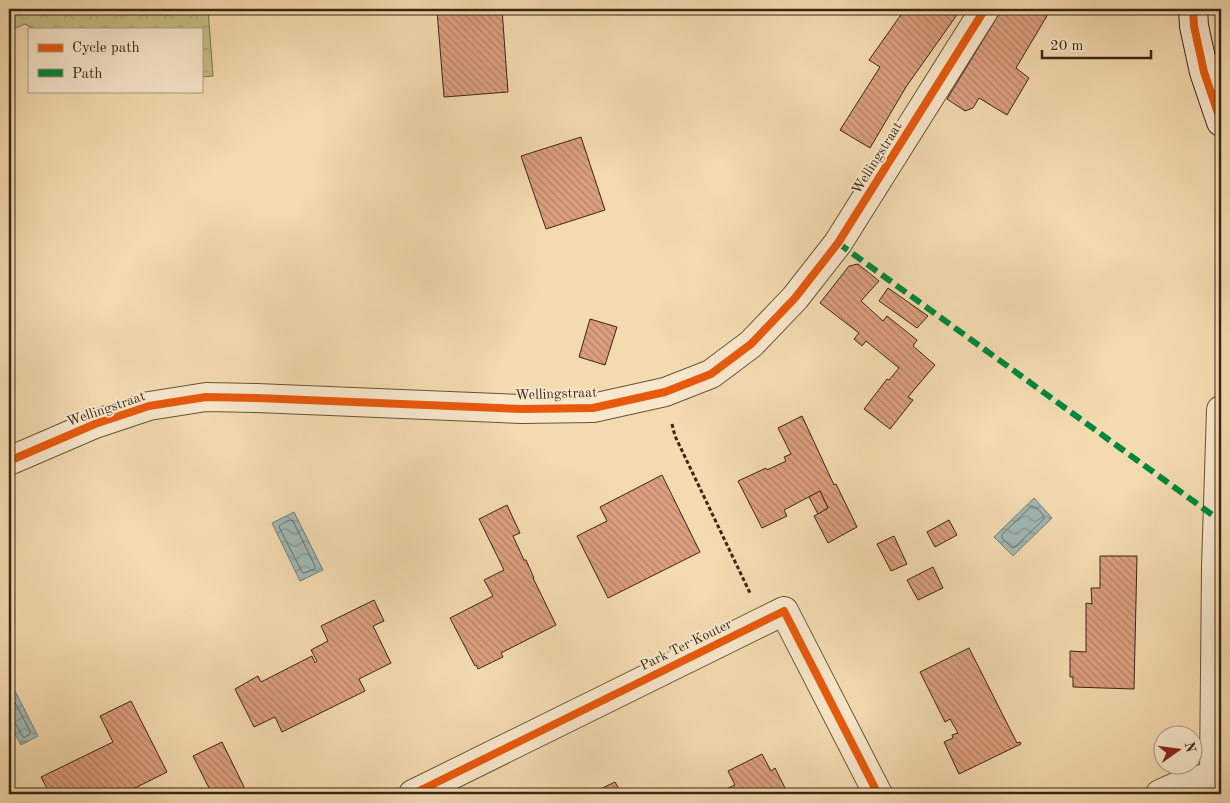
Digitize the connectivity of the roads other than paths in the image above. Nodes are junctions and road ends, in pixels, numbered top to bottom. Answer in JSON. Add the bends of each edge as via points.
{"nodes":[{"id":1,"x":986,"y":9,"type":"edge"},
{"id":2,"x":1193,"y":9,"type":"edge"},
{"id":3,"x":1221,"y":122,"type":"edge"},
{"id":4,"x":1221,"y":410,"type":"edge"},
{"id":5,"x":9,"y":461,"type":"edge"},
{"id":6,"x":1218,"y":777,"type":"edge"},
{"id":7,"x":413,"y":794,"type":"edge"},
{"id":8,"x":878,"y":794,"type":"edge"},
{"id":9,"x":1160,"y":794,"type":"edge"}],
"edges":[{"from":1,"to":5,"type":"street","name":"Wellingstraat","via":[[838,243],[795,298],[751,344],[711,374],[665,392],[593,408],[530,409],[206,397],[149,406],[95,424]]},
{"from":2,"to":3,"type":"street","via":[[1204,72]]},
{"from":4,"to":6,"type":"street","via":[[1216,567]]},
{"from":6,"to":9,"type":"street","via":[[1184,783]]},
{"from":7,"to":8,"type":"street","name":"Park Ter Kouter","via":[[784,610]]}]}
